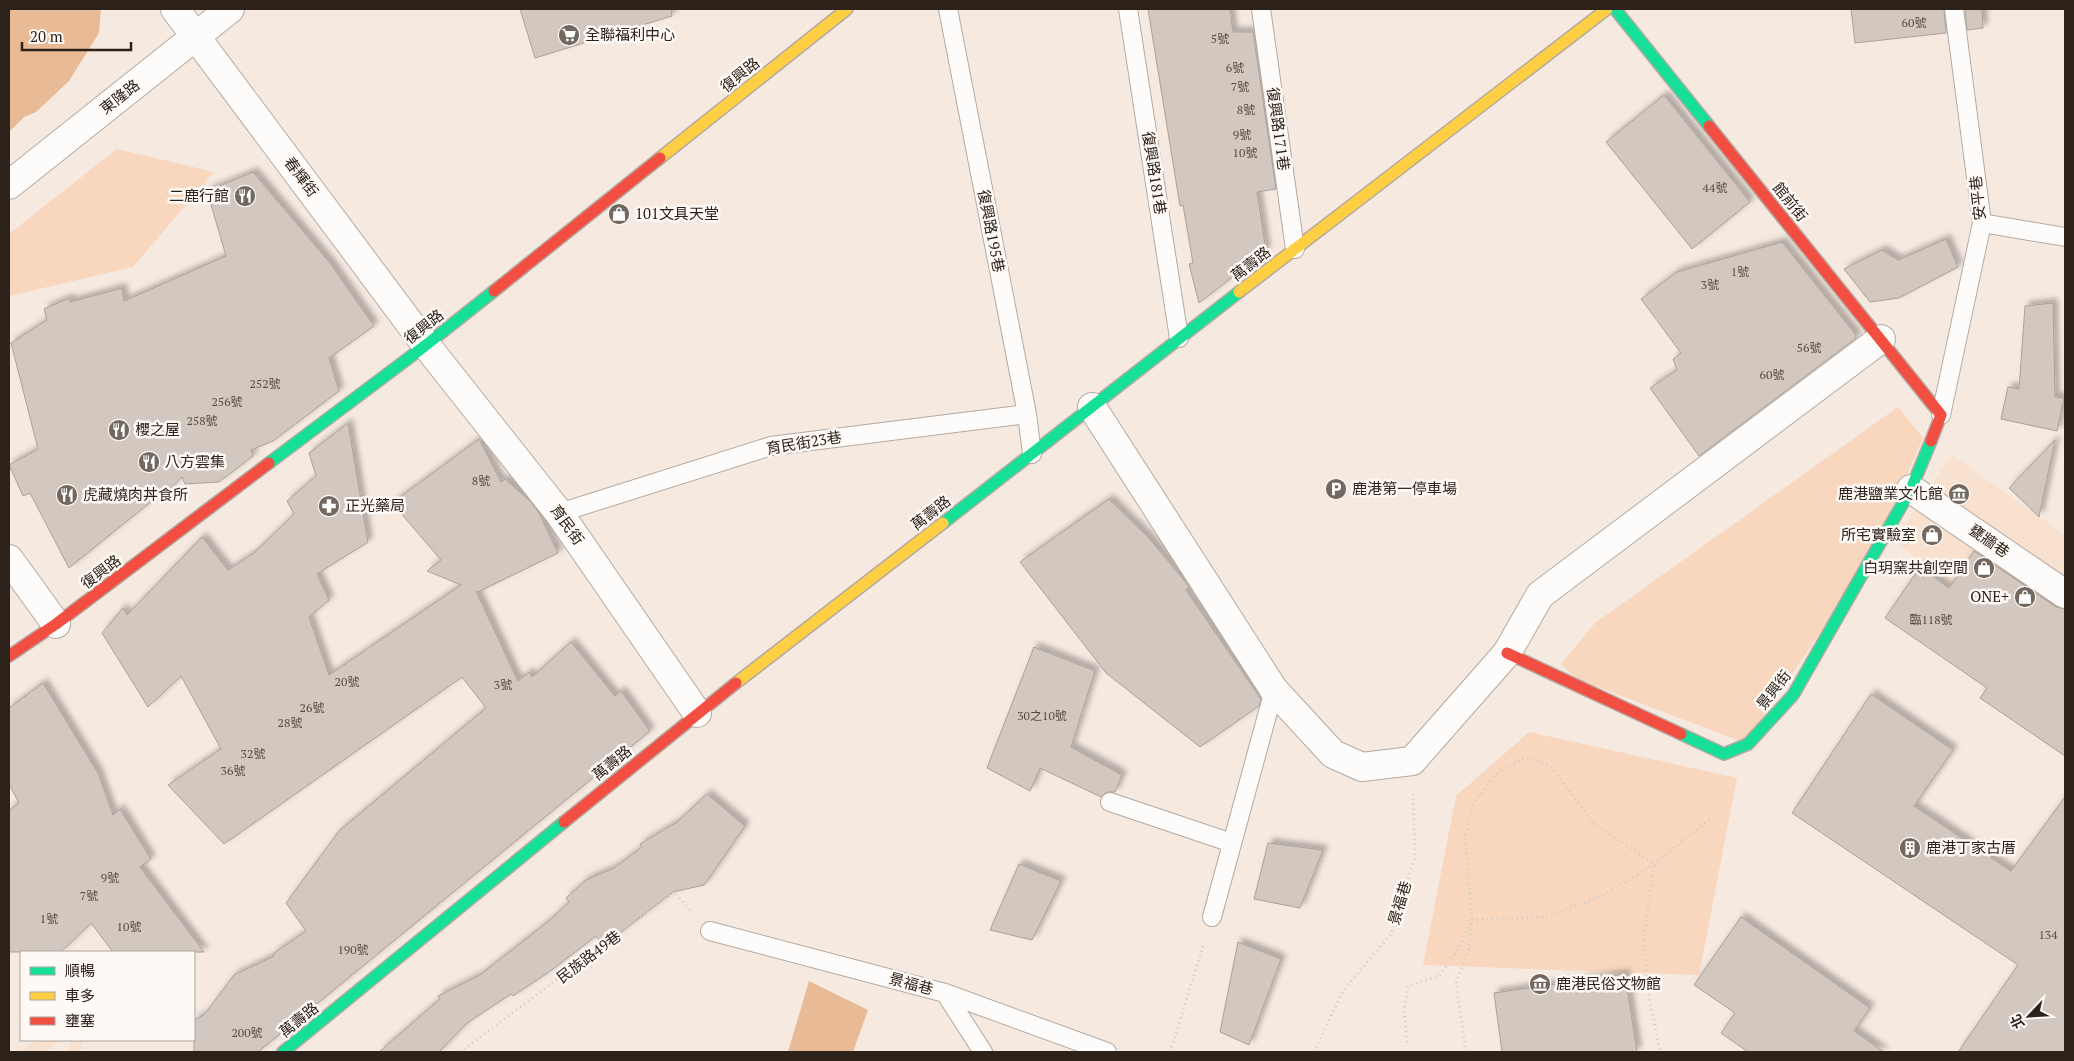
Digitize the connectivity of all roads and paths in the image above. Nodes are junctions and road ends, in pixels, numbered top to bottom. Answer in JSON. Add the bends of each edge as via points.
{"nodes":[{"id":1,"x":175,"y":9,"type":"edge"},
{"id":2,"x":230,"y":9,"type":"edge"},
{"id":3,"x":847,"y":9,"type":"edge"},
{"id":4,"x":948,"y":9,"type":"edge"},
{"id":5,"x":1128,"y":9,"type":"edge"},
{"id":6,"x":1261,"y":9,"type":"edge"},
{"id":7,"x":1607,"y":9,"type":"edge"},
{"id":8,"x":1615,"y":9,"type":"edge"},
{"id":9,"x":1954,"y":9,"type":"edge"},
{"id":10,"x":196,"y":37,"type":"junction"},
{"id":11,"x":9,"y":185,"type":"edge"},
{"id":12,"x":1982,"y":222,"type":"junction"},
{"id":13,"x":2065,"y":237,"type":"edge"},
{"id":14,"x":1295,"y":249,"type":"junction"},
{"id":15,"x":1179,"y":338,"type":"junction"},
{"id":16,"x":1881,"y":339,"type":"junction"},
{"id":17,"x":426,"y":345,"type":"junction"},
{"id":18,"x":1092,"y":407,"type":"junction"},
{"id":19,"x":1027,"y":414,"type":"junction"},
{"id":20,"x":1941,"y":415,"type":"junction"},
{"id":21,"x":1032,"y":454,"type":"junction"},
{"id":22,"x":1911,"y":489,"type":"junction"},
{"id":23,"x":559,"y":513,"type":"junction"},
{"id":24,"x":9,"y":559,"type":"edge"},
{"id":25,"x":2065,"y":594,"type":"edge"},
{"id":26,"x":56,"y":624,"type":"junction"},
{"id":27,"x":1507,"y":653,"type":"junction"},
{"id":28,"x":9,"y":656,"type":"edge"},
{"id":29,"x":1274,"y":690,"type":"junction"},
{"id":30,"x":698,"y":712,"type":"junction"},
{"id":31,"x":1412,"y":761,"type":"junction"},
{"id":32,"x":1110,"y":802,"type":"dead end"},
{"id":33,"x":1712,"y":818,"type":"dead end"},
{"id":34,"x":1232,"y":843,"type":"junction"},
{"id":35,"x":1654,"y":864,"type":"junction"},
{"id":36,"x":1212,"y":916,"type":"joint"},
{"id":37,"x":1472,"y":920,"type":"junction"},
{"id":38,"x":710,"y":931,"type":"joint"},
{"id":39,"x":945,"y":992,"type":"junction"},
{"id":40,"x":1407,"y":1042,"type":"dead end"},
{"id":41,"x":283,"y":1052,"type":"edge"},
{"id":42,"x":460,"y":1052,"type":"edge"},
{"id":43,"x":983,"y":1052,"type":"edge"},
{"id":44,"x":1107,"y":1052,"type":"edge"},
{"id":45,"x":1170,"y":1052,"type":"edge"},
{"id":46,"x":1314,"y":1052,"type":"edge"},
{"id":47,"x":1466,"y":1052,"type":"edge"},
{"id":48,"x":1660,"y":1052,"type":"edge"}],
"edges":[{"from":1,"to":10,"type":"street","name":"春輝街"},
{"from":2,"to":10,"type":"street","name":"東隆路"},
{"from":3,"to":17,"type":"street","name":"復興路"},
{"from":4,"to":19,"type":"lane","name":"復興路195巷"},
{"from":5,"to":15,"type":"lane","name":"復興路181巷"},
{"from":6,"to":14,"type":"lane","name":"復興路171巷"},
{"from":7,"to":14,"type":"street","name":"萬壽路"},
{"from":8,"to":16,"type":"street","name":"館前街"},
{"from":9,"to":12,"type":"lane","name":"安平巷"},
{"from":10,"to":11,"type":"street","name":"東隆路"},
{"from":10,"to":17,"type":"street","name":"春輝街"},
{"from":12,"to":13,"type":"lane"},
{"from":12,"to":20,"type":"lane","name":"安平巷"},
{"from":14,"to":15,"type":"street","name":"萬壽路"},
{"from":15,"to":18,"type":"street","name":"萬壽路"},
{"from":16,"to":20,"type":"street","name":"館前街"},
{"from":16,"to":27,"type":"street","via":[[1540,595]]},
{"from":17,"to":23,"type":"street","name":"育民街"},
{"from":17,"to":26,"type":"street","name":"復興路"},
{"from":18,"to":21,"type":"street","name":"萬壽路"},
{"from":18,"to":29,"type":"street"},
{"from":19,"to":21,"type":"lane","name":"復興路195巷"},
{"from":19,"to":23,"type":"lane","name":"育民街23巷","via":[[771,446]]},
{"from":20,"to":22,"type":"street","name":"景興街"},
{"from":21,"to":30,"type":"street","name":"萬壽路"},
{"from":22,"to":25,"type":"street","name":"甕牆巷"},
{"from":22,"to":27,"type":"street","name":"景興街","via":[[1794,695],[1748,744],[1724,754]]},
{"from":23,"to":30,"type":"street","name":"育民街"},
{"from":24,"to":26,"type":"street"},
{"from":26,"to":28,"type":"street","name":"復興路"},
{"from":27,"to":31,"type":"street"},
{"from":29,"to":31,"type":"street","via":[[1333,754],[1362,767]]},
{"from":29,"to":34,"type":"lane"},
{"from":30,"to":41,"type":"street","name":"萬壽路"},
{"from":31,"to":46,"type":"path","name":"景福巷","via":[[1415,858],[1391,934],[1344,991]]},
{"from":32,"to":34,"type":"lane"},
{"from":33,"to":35,"type":"path"},
{"from":34,"to":36,"type":"lane"},
{"from":35,"to":37,"type":"path","via":[[1603,896],[1544,917]]},
{"from":35,"to":37,"type":"path","via":[[1594,823],[1550,766],[1526,758],[1499,771],[1472,804],[1465,837]]},
{"from":35,"to":48,"type":"path","via":[[1644,934],[1647,986]]},
{"from":36,"to":45,"type":"path"},
{"from":37,"to":40,"type":"path","via":[[1458,949],[1439,976],[1408,986],[1404,1010]]},
{"from":37,"to":47,"type":"path","via":[[1469,948],[1456,984]]},
{"from":38,"to":39,"type":"lane","name":"景福巷"},
{"from":38,"to":42,"type":"path","name":"民族路49巷","via":[[674,892]]},
{"from":39,"to":43,"type":"lane"},
{"from":39,"to":44,"type":"lane","name":"景福巷"}]}
